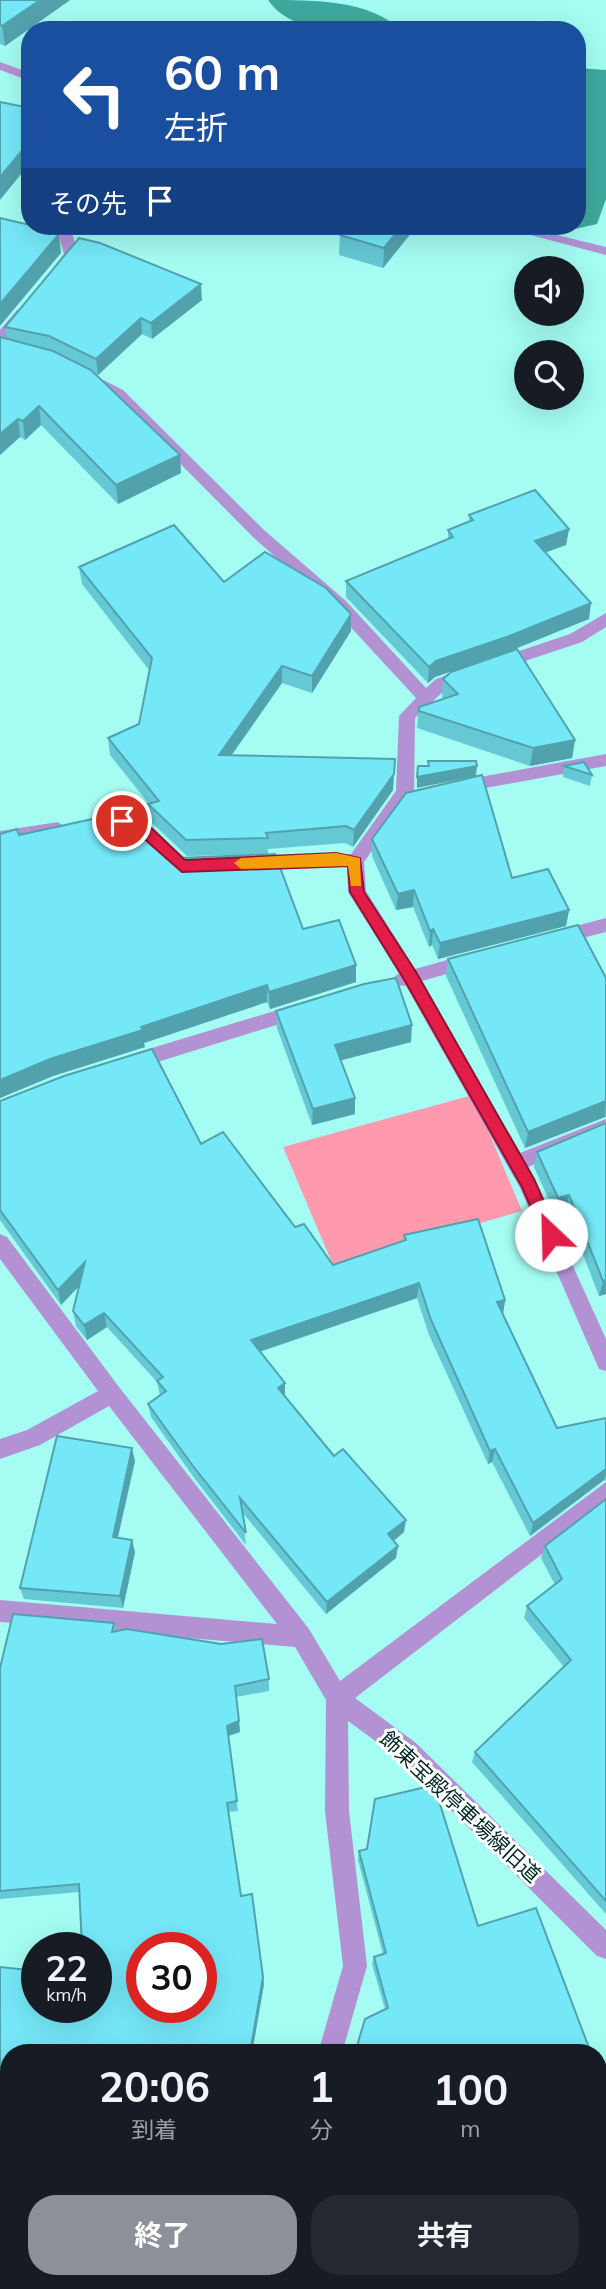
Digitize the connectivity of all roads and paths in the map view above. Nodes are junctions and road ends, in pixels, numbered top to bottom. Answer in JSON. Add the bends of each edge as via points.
{"nodes":[{"id":1,"x":0,"y":66,"type":"edge"},
{"id":2,"x":21,"y":74,"type":"edge"},
{"id":3,"x":66,"y":235,"type":"edge"},
{"id":4,"x":541,"y":235,"type":"edge"},
{"id":5,"x":606,"y":251,"type":"edge"},
{"id":6,"x":54,"y":275,"type":"edge"},
{"id":7,"x":36,"y":296,"type":"edge"},
{"id":8,"x":3,"y":345,"type":"edge"},
{"id":9,"x":78,"y":373,"type":"edge"},
{"id":10,"x":606,"y":619,"type":"edge"},
{"id":11,"x":426,"y":698,"type":"junction"},
{"id":12,"x":606,"y":760,"type":"edge"},
{"id":13,"x":396,"y":803,"type":"junction"},
{"id":14,"x":82,"y":826,"type":"edge"},
{"id":15,"x":0,"y":838,"type":"edge"},
{"id":16,"x":355,"y":862,"type":"junction"},
{"id":17,"x":238,"y":863,"type":"edge"},
{"id":18,"x":606,"y":925,"type":"edge"},
{"id":19,"x":541,"y":942,"type":"edge"},
{"id":20,"x":489,"y":956,"type":"edge"},
{"id":21,"x":410,"y":976,"type":"junction"},
{"id":22,"x":384,"y":984,"type":"edge"},
{"id":23,"x":320,"y":1004,"type":"edge"},
{"id":24,"x":113,"y":1068,"type":"edge"},
{"id":25,"x":606,"y":1127,"type":"edge"},
{"id":26,"x":516,"y":1163,"type":"junction"},
{"id":27,"x":0,"y":1243,"type":"edge"},
{"id":28,"x":606,"y":1362,"type":"edge"},
{"id":29,"x":112,"y":1394,"type":"junction"},
{"id":30,"x":0,"y":1449,"type":"edge"},
{"id":31,"x":606,"y":1493,"type":"edge"},
{"id":32,"x":0,"y":1611,"type":"edge"},
{"id":33,"x":301,"y":1637,"type":"junction"},
{"id":34,"x":337,"y":1699,"type":"junction"},
{"id":35,"x":606,"y":1947,"type":"edge"},
{"id":36,"x":333,"y":2044,"type":"edge"}],
"edges":[{"from":1,"to":2,"type":"street"},
{"from":3,"to":6,"type":"street","via":[[71,254]]},
{"from":4,"to":5,"type":"street"},
{"from":7,"to":8,"type":"street"},
{"from":9,"to":11,"type":"street","via":[[118,393],[259,534],[340,606]]},
{"from":10,"to":11,"type":"street","via":[[576,638],[442,683]]},
{"from":11,"to":13,"type":"street","via":[[407,716],[405,792]]},
{"from":12,"to":13,"type":"street"},
{"from":13,"to":16,"type":"street"},
{"from":14,"to":15,"type":"street"},
{"from":16,"to":17,"type":"street"},
{"from":16,"to":21,"type":"street","via":[[357,892]]},
{"from":18,"to":19,"type":"street"},
{"from":20,"to":21,"type":"street"},
{"from":21,"to":22,"type":"street"},
{"from":21,"to":26,"type":"street"},
{"from":23,"to":24,"type":"street"},
{"from":25,"to":26,"type":"street"},
{"from":26,"to":28,"type":"street"},
{"from":27,"to":29,"type":"street","name":"飾東宝殿停車場線旧道"},
{"from":29,"to":30,"type":"street","via":[[33,1438]]},
{"from":29,"to":33,"type":"street","name":"飾東宝殿停車場線旧道"},
{"from":31,"to":34,"type":"street"},
{"from":32,"to":33,"type":"street"},
{"from":33,"to":34,"type":"street","name":"飾東宝殿停車場線旧道"},
{"from":34,"to":35,"type":"street","name":"飾東宝殿停車場線旧道","via":[[408,1751]]},
{"from":34,"to":36,"type":"street","via":[[337,1811],[355,1966]]}]}
